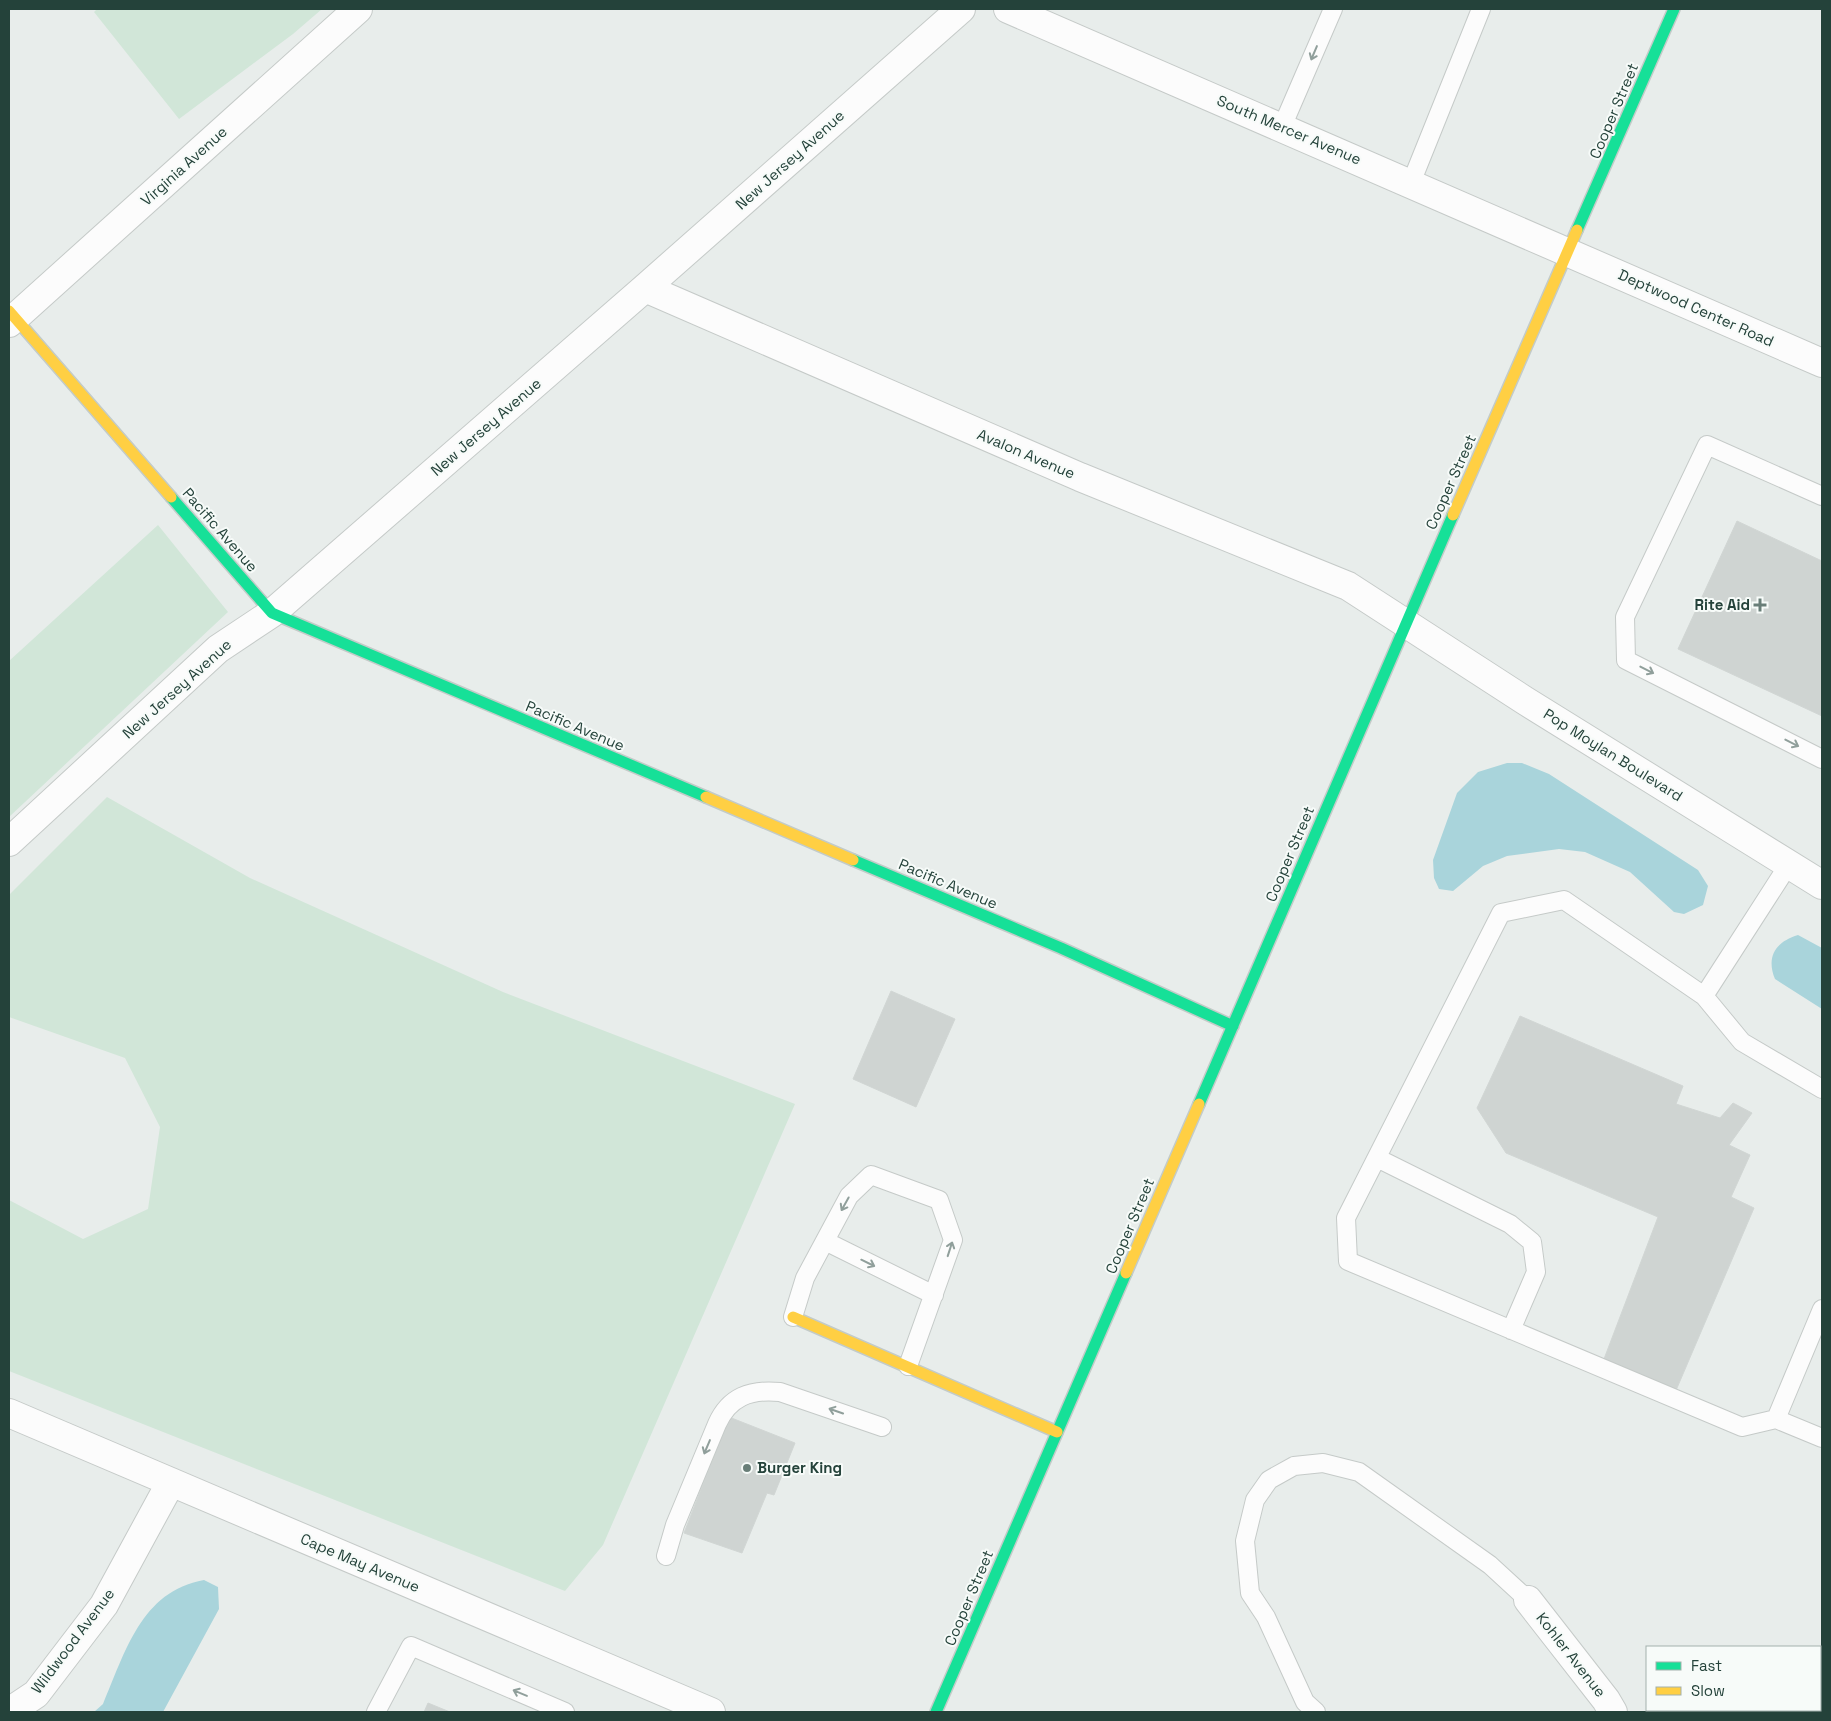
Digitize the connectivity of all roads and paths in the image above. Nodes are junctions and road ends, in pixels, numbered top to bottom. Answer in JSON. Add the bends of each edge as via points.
{"nodes":[{"id":1,"x":358,"y":9,"type":"edge"},
{"id":2,"x":960,"y":9,"type":"edge"},
{"id":3,"x":1008,"y":9,"type":"edge"},
{"id":4,"x":1333,"y":9,"type":"edge"},
{"id":5,"x":1481,"y":9,"type":"edge"},
{"id":6,"x":1674,"y":9,"type":"edge"},
{"id":7,"x":1282,"y":128,"type":"junction"},
{"id":8,"x":1411,"y":183,"type":"junction"},
{"id":9,"x":1569,"y":252,"type":"junction"},
{"id":10,"x":645,"y":288,"type":"junction"},
{"id":11,"x":11,"y":317,"type":"edge"},
{"id":12,"x":1822,"y":363,"type":"edge"},
{"id":13,"x":1822,"y":496,"type":"edge"},
{"id":14,"x":272,"y":614,"type":"junction"},
{"id":15,"x":1406,"y":622,"type":"junction"},
{"id":16,"x":1822,"y":759,"type":"edge"},
{"id":17,"x":9,"y":842,"type":"edge"},
{"id":18,"x":1789,"y":864,"type":"junction"},
{"id":19,"x":1822,"y":885,"type":"edge"},
{"id":20,"x":1704,"y":996,"type":"junction"},
{"id":21,"x":1233,"y":1026,"type":"junction"},
{"id":22,"x":1822,"y":1089,"type":"edge"},
{"id":23,"x":1377,"y":1158,"type":"junction"},
{"id":24,"x":825,"y":1241,"type":"junction"},
{"id":25,"x":934,"y":1295,"type":"junction"},
{"id":26,"x":1822,"y":1309,"type":"edge"},
{"id":27,"x":794,"y":1317,"type":"joint"},
{"id":28,"x":1510,"y":1330,"type":"junction"},
{"id":29,"x":908,"y":1366,"type":"junction"},
{"id":30,"x":9,"y":1413,"type":"edge"},
{"id":31,"x":1776,"y":1419,"type":"junction"},
{"id":32,"x":882,"y":1427,"type":"dead end"},
{"id":33,"x":1057,"y":1432,"type":"junction"},
{"id":34,"x":1822,"y":1438,"type":"edge"},
{"id":35,"x":171,"y":1482,"type":"junction"},
{"id":36,"x":666,"y":1556,"type":"dead end"},
{"id":37,"x":1528,"y":1600,"type":"joint"},
{"id":38,"x":9,"y":1712,"type":"edge"},
{"id":39,"x":376,"y":1712,"type":"edge"},
{"id":40,"x":565,"y":1712,"type":"edge"},
{"id":41,"x":711,"y":1712,"type":"edge"},
{"id":42,"x":936,"y":1712,"type":"edge"},
{"id":43,"x":1316,"y":1712,"type":"edge"},
{"id":44,"x":1612,"y":1712,"type":"edge"}],
"edges":[{"from":1,"to":11,"type":"street","name":"Virginia Avenue"},
{"from":2,"to":10,"type":"street","name":"New Jersey Avenue"},
{"from":3,"to":7,"type":"street","name":"South Mercer Avenue"},
{"from":4,"to":7,"type":"lane","one_way":true},
{"from":5,"to":8,"type":"lane"},
{"from":6,"to":9,"type":"main road","name":"Cooper Street"},
{"from":7,"to":8,"type":"street","name":"South Mercer Avenue"},
{"from":8,"to":9,"type":"street","name":"South Mercer Avenue"},
{"from":9,"to":12,"type":"street","name":"Deptwood Center Road"},
{"from":9,"to":15,"type":"main road","name":"Cooper Street"},
{"from":10,"to":14,"type":"street","name":"New Jersey Avenue"},
{"from":10,"to":15,"type":"street","name":"Avalon Avenue","via":[[1080,477],[1348,586]]},
{"from":11,"to":14,"type":"main road","name":"Pacific Avenue"},
{"from":13,"to":16,"type":"lane","one_way":true,"via":[[1707,445],[1625,617],[1626,660]]},
{"from":14,"to":17,"type":"street","name":"New Jersey Avenue","via":[[218,649]]},
{"from":14,"to":21,"type":"main road","name":"Pacific Avenue","via":[[1043,940]]},
{"from":15,"to":18,"type":"street","name":"Pop Moylan Boulevard","via":[[1524,700]]},
{"from":15,"to":21,"type":"main road","name":"Cooper Street"},
{"from":18,"to":19,"type":"street","name":"Pop Moylan Boulevard"},
{"from":18,"to":20,"type":"lane"},
{"from":20,"to":22,"type":"lane","via":[[1742,1042]]},
{"from":20,"to":23,"type":"lane","via":[[1564,900],[1501,913]]},
{"from":21,"to":33,"type":"main road","name":"Cooper Street"},
{"from":23,"to":28,"type":"lane","via":[[1510,1224],[1532,1242],[1536,1272]]},
{"from":23,"to":28,"type":"lane","via":[[1346,1218],[1348,1260]]},
{"from":24,"to":25,"type":"lane","one_way":true},
{"from":25,"to":24,"type":"lane","one_way":true,"via":[[952,1240],[939,1200],[871,1175],[849,1196]]},
{"from":24,"to":27,"type":"lane","via":[[806,1278]]},
{"from":25,"to":29,"type":"lane"},
{"from":26,"to":31,"type":"lane"},
{"from":27,"to":29,"type":"main road"},
{"from":28,"to":31,"type":"lane","via":[[1742,1428]]},
{"from":29,"to":33,"type":"main road"},
{"from":30,"to":35,"type":"street","name":"Cape May Avenue"},
{"from":31,"to":34,"type":"lane"},
{"from":32,"to":36,"type":"lane","one_way":true,"via":[[780,1392],[766,1390],[736,1399],[723,1411],[717,1424],[675,1525]]},
{"from":33,"to":42,"type":"main road","name":"Cooper Street"},
{"from":35,"to":38,"type":"street","name":"Wildwood Avenue","via":[[104,1605],[36,1694]]},
{"from":35,"to":41,"type":"street","name":"Cape May Avenue"},
{"from":37,"to":43,"type":"lane","via":[[1490,1565],[1359,1472],[1322,1463],[1294,1466],[1269,1480],[1255,1500],[1245,1541],[1250,1593],[1266,1617],[1305,1702]]},
{"from":37,"to":44,"type":"street","name":"Kohler Avenue"},
{"from":40,"to":39,"type":"lane","one_way":true,"via":[[411,1646]]}]}
